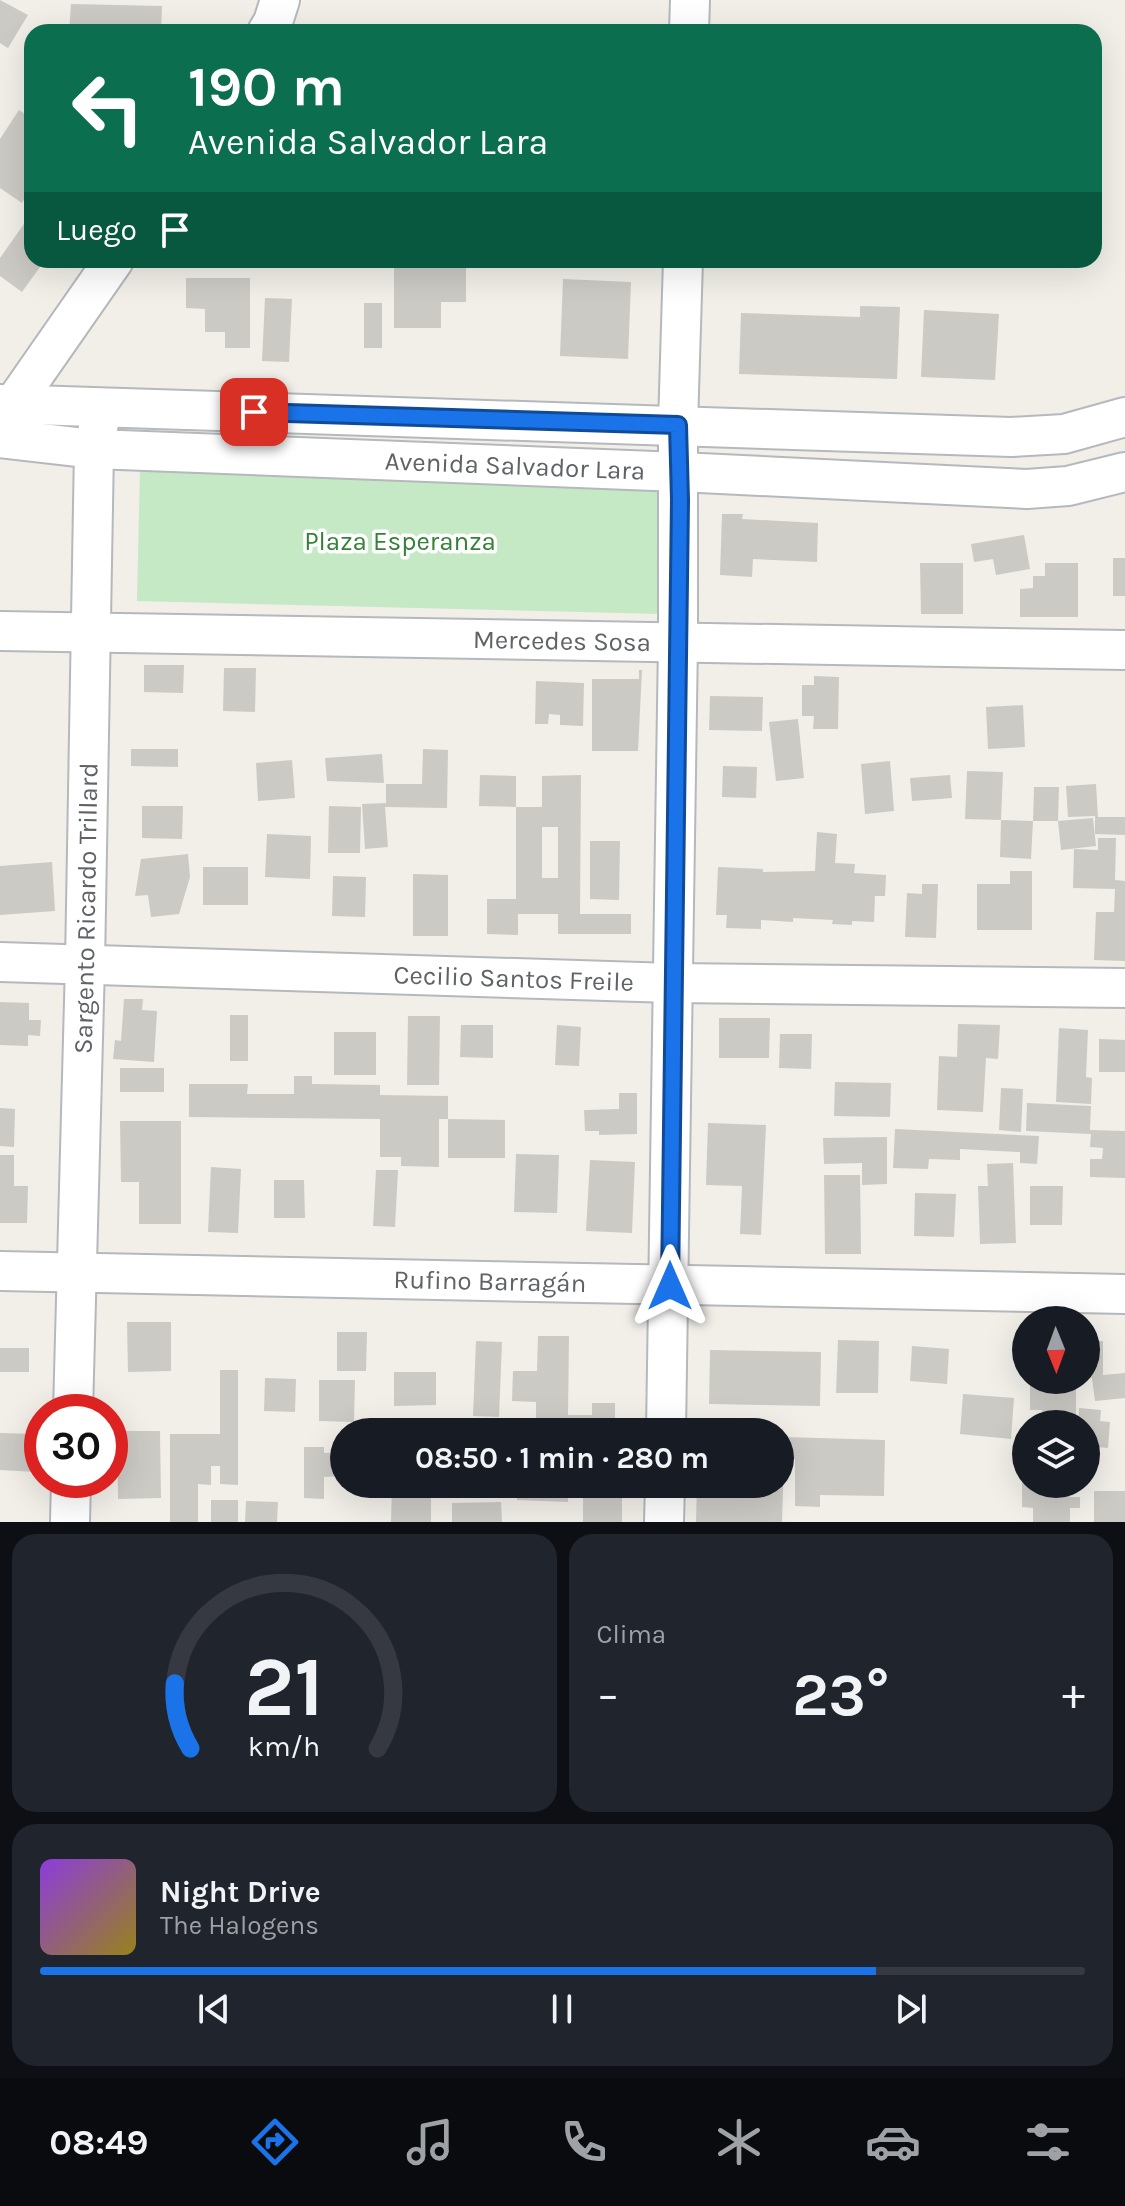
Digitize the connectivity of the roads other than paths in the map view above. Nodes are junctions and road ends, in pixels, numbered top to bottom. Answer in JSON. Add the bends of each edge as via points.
{"nodes":[{"id":1,"x":280,"y":0,"type":"edge"},
{"id":2,"x":690,"y":0,"type":"edge"},
{"id":3,"x":272,"y":24,"type":"edge"},
{"id":4,"x":689,"y":24,"type":"edge"},
{"id":5,"x":108,"y":268,"type":"edge"},
{"id":6,"x":683,"y":268,"type":"edge"},
{"id":7,"x":102,"y":407,"type":"junction"},
{"id":8,"x":1125,"y":417,"type":"edge"},
{"id":9,"x":4,"y":418,"type":"edge"},
{"id":10,"x":678,"y":425,"type":"junction"},
{"id":11,"x":94,"y":449,"type":"junction"},
{"id":12,"x":680,"y":472,"type":"junction"},
{"id":13,"x":1125,"y":472,"type":"edge"},
{"id":14,"x":0,"y":631,"type":"edge"},
{"id":15,"x":90,"y":634,"type":"junction"},
{"id":16,"x":678,"y":641,"type":"junction"},
{"id":17,"x":1125,"y":650,"type":"edge"},
{"id":18,"x":0,"y":962,"type":"edge"},
{"id":19,"x":85,"y":964,"type":"junction"},
{"id":20,"x":672,"y":983,"type":"junction"},
{"id":21,"x":1125,"y":988,"type":"edge"},
{"id":22,"x":0,"y":1271,"type":"edge"},
{"id":23,"x":78,"y":1273,"type":"junction"},
{"id":24,"x":670,"y":1286,"type":"junction"},
{"id":25,"x":1125,"y":1294,"type":"edge"},
{"id":26,"x":74,"y":1394,"type":"edge"},
{"id":27,"x":666,"y":1418,"type":"edge"},
{"id":28,"x":71,"y":1498,"type":"edge"},
{"id":29,"x":665,"y":1498,"type":"edge"},
{"id":30,"x":70,"y":1522,"type":"edge"},
{"id":31,"x":664,"y":1522,"type":"edge"}],
"edges":[{"from":1,"to":3,"type":"street"},
{"from":2,"to":4,"type":"street"},
{"from":5,"to":9,"type":"street"},
{"from":6,"to":10,"type":"street"},
{"from":7,"to":9,"type":"street","name":"Avenida Salvador Lara"},
{"from":7,"to":10,"type":"street","name":"Avenida Salvador Lara"},
{"from":7,"to":11,"type":"street","name":"Sargento Ricardo Trillard"},
{"from":8,"to":10,"type":"street","name":"Avenida Salvador Lara","via":[[1064,434],[1011,437]]},
{"from":9,"to":11,"type":"street","name":"Avenida Salvador Lara"},
{"from":10,"to":12,"type":"street"},
{"from":11,"to":12,"type":"street","name":"Avenida Salvador Lara"},
{"from":11,"to":15,"type":"street","name":"Sargento Ricardo Trillard"},
{"from":12,"to":13,"type":"street","name":"Avenida Salvador Lara","via":[[1027,489],[1068,486]]},
{"from":12,"to":16,"type":"street"},
{"from":14,"to":15,"type":"street","name":"Mercedes Sosa"},
{"from":15,"to":16,"type":"street","name":"Mercedes Sosa"},
{"from":15,"to":19,"type":"street","name":"Sargento Ricardo Trillard"},
{"from":16,"to":17,"type":"street","name":"Mercedes Sosa"},
{"from":16,"to":20,"type":"street"},
{"from":18,"to":19,"type":"street","name":"Cecilio Santos Freile"},
{"from":19,"to":20,"type":"street","name":"Cecilio Santos Freile"},
{"from":19,"to":23,"type":"street","name":"Sargento Ricardo Trillard"},
{"from":20,"to":21,"type":"street","name":"Cecilio Santos Freile"},
{"from":20,"to":24,"type":"street"},
{"from":22,"to":23,"type":"street","name":"Rufino Barragán"},
{"from":23,"to":24,"type":"street","name":"Rufino Barragán"},
{"from":23,"to":26,"type":"street","name":"Sargento Ricardo Trillard"},
{"from":24,"to":25,"type":"street","name":"Rufino Barragán"},
{"from":24,"to":27,"type":"street"},
{"from":28,"to":30,"type":"street"},
{"from":29,"to":31,"type":"street"}]}
